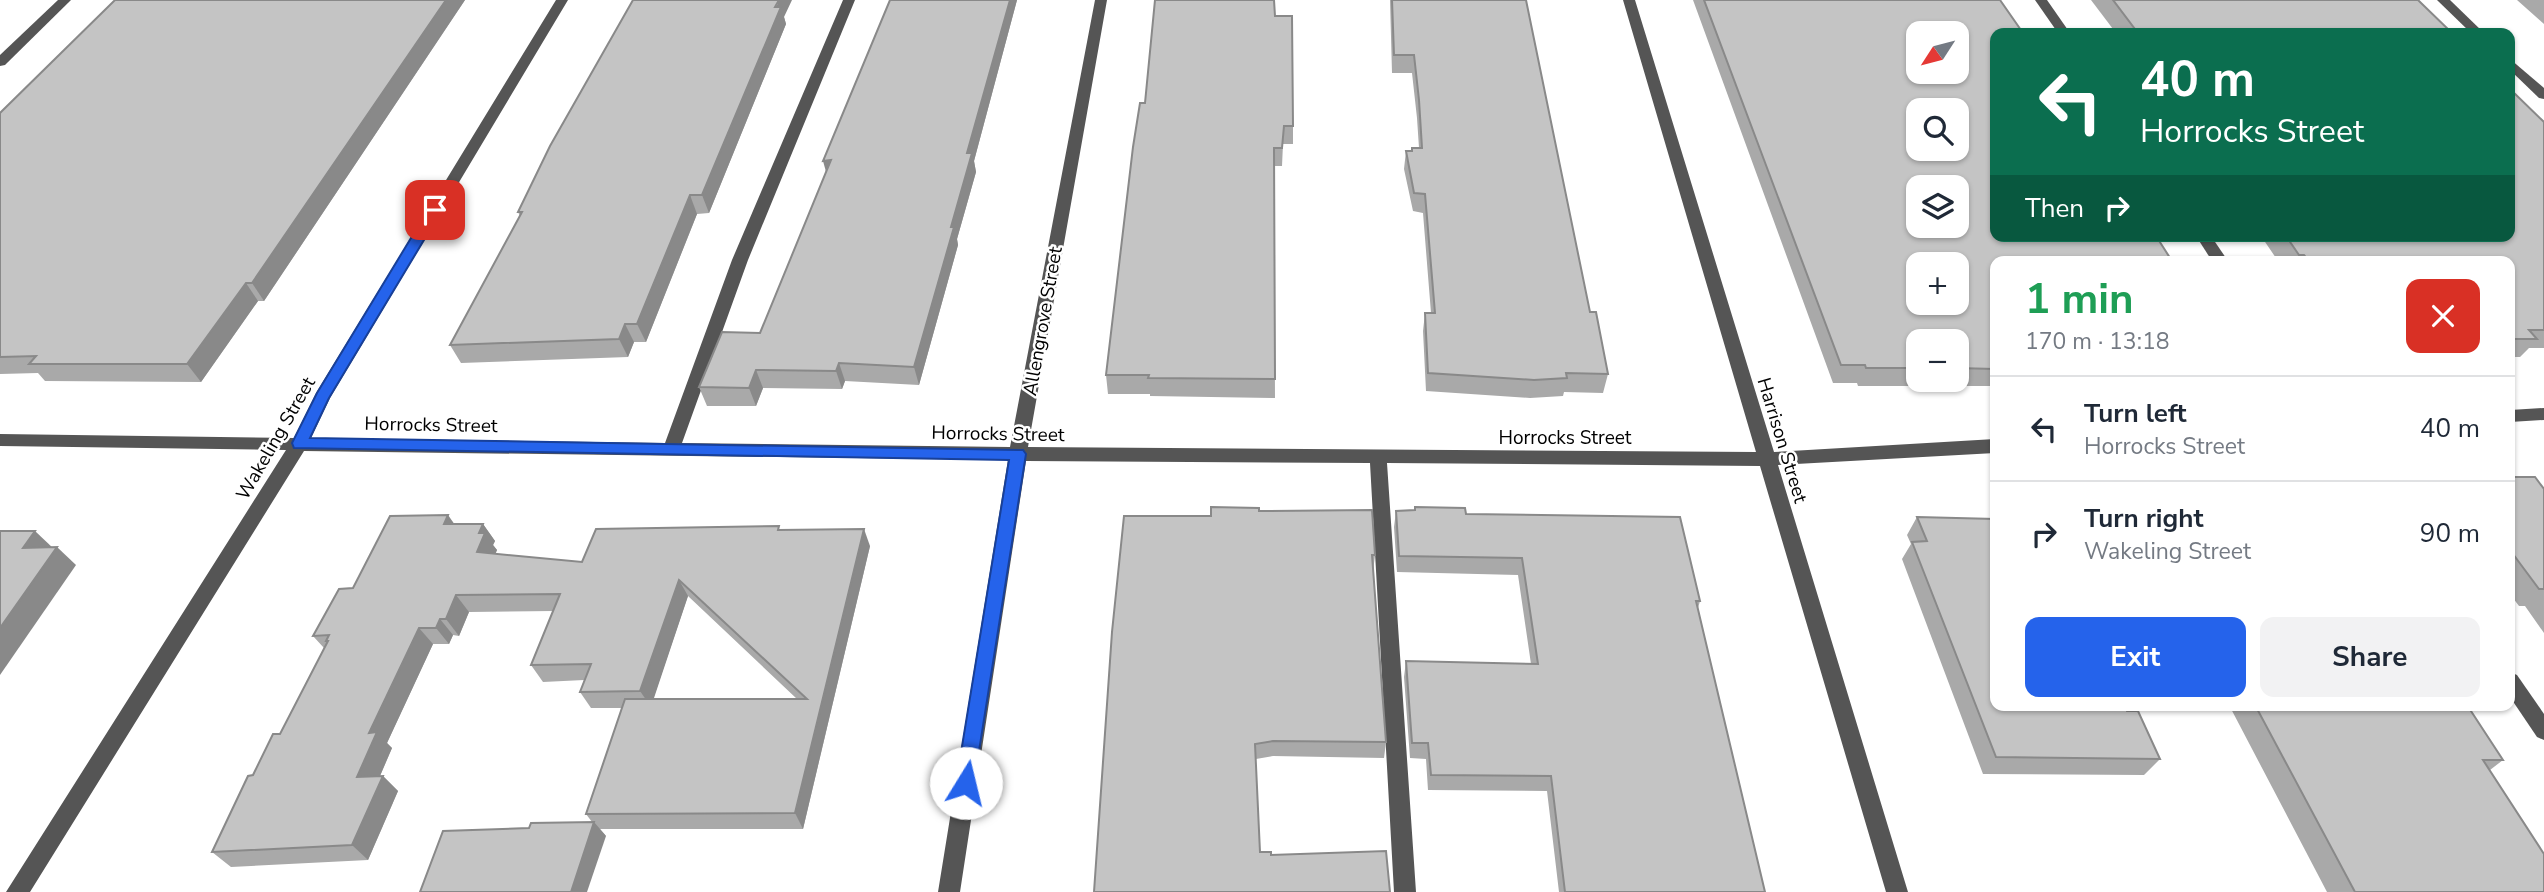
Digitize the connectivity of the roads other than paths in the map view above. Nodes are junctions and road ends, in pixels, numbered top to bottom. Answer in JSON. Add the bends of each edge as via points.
{"nodes":[{"id":1,"x":65,"y":0,"type":"edge"},
{"id":2,"x":562,"y":0,"type":"edge"},
{"id":3,"x":849,"y":0,"type":"edge"},
{"id":4,"x":1101,"y":0,"type":"edge"},
{"id":5,"x":1629,"y":0,"type":"edge"},
{"id":6,"x":2041,"y":0,"type":"edge"},
{"id":7,"x":2443,"y":0,"type":"edge"},
{"id":8,"x":2061,"y":28,"type":"edge"},
{"id":9,"x":2473,"y":28,"type":"edge"},
{"id":10,"x":0,"y":62,"type":"edge"},
{"id":11,"x":2515,"y":68,"type":"edge"},
{"id":12,"x":2544,"y":95,"type":"edge"},
{"id":13,"x":2544,"y":414,"type":"edge"},
{"id":14,"x":2515,"y":416,"type":"edge"},
{"id":15,"x":0,"y":440,"type":"edge"},
{"id":16,"x":300,"y":443,"type":"junction"},
{"id":17,"x":1990,"y":446,"type":"edge"},
{"id":18,"x":671,"y":449,"type":"junction"},
{"id":19,"x":1018,"y":454,"type":"junction"},
{"id":20,"x":1378,"y":456,"type":"junction"},
{"id":21,"x":1766,"y":459,"type":"junction"},
{"id":22,"x":2515,"y":688,"type":"edge"},
{"id":23,"x":2544,"y":731,"type":"edge"},
{"id":24,"x":17,"y":892,"type":"edge"},
{"id":25,"x":948,"y":892,"type":"edge"},
{"id":26,"x":1405,"y":892,"type":"edge"},
{"id":27,"x":1897,"y":892,"type":"edge"}],
"edges":[{"from":1,"to":10,"type":"street"},
{"from":2,"to":16,"type":"street","name":"Wakeling Street","via":[[322,397]]},
{"from":3,"to":18,"type":"street","via":[[740,260]]},
{"from":4,"to":19,"type":"street","name":"Allengrove Street"},
{"from":5,"to":21,"type":"street","name":"Harrison Street"},
{"from":6,"to":8,"type":"street"},
{"from":7,"to":9,"type":"street"},
{"from":11,"to":12,"type":"street"},
{"from":13,"to":14,"type":"street"},
{"from":15,"to":16,"type":"street","name":"Horrocks Street"},
{"from":16,"to":18,"type":"street","name":"Horrocks Street"},
{"from":16,"to":24,"type":"street","name":"Wakeling Street"},
{"from":17,"to":21,"type":"street","name":"Horrocks Street"},
{"from":18,"to":19,"type":"street","name":"Horrocks Street"},
{"from":19,"to":20,"type":"street","name":"Horrocks Street"},
{"from":19,"to":25,"type":"street","name":"Allengrove Street"},
{"from":20,"to":21,"type":"street","name":"Horrocks Street"},
{"from":20,"to":26,"type":"street"},
{"from":21,"to":27,"type":"street","name":"Harrison Street"},
{"from":22,"to":23,"type":"street"}]}
